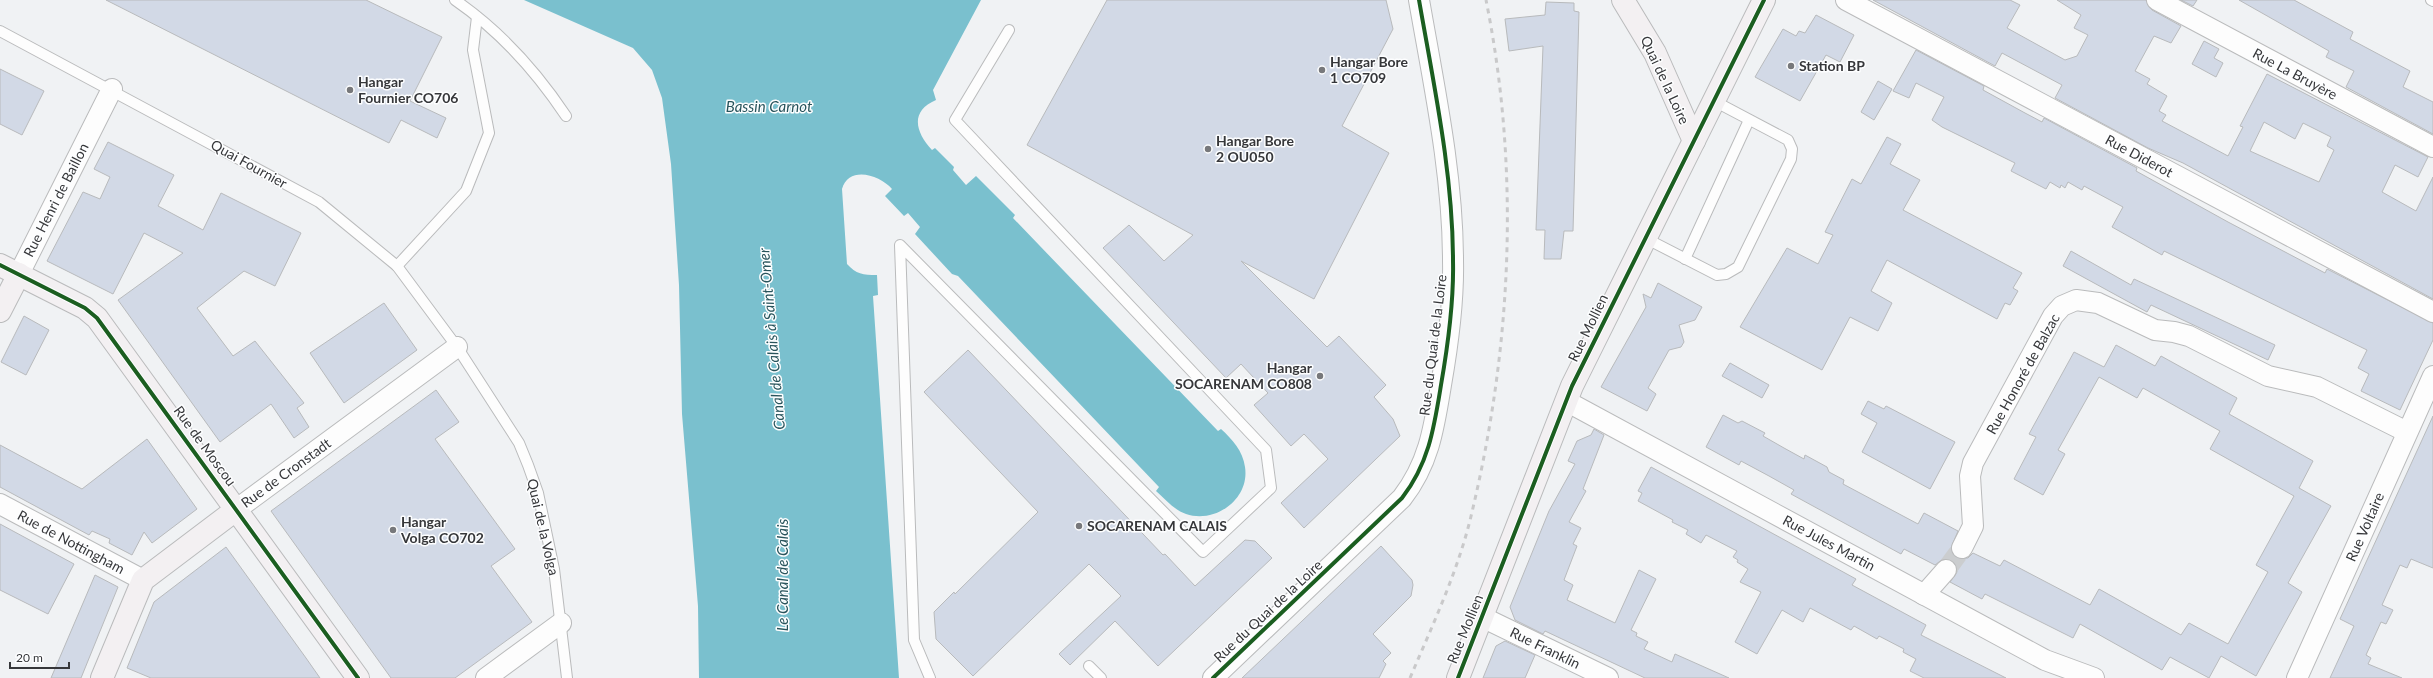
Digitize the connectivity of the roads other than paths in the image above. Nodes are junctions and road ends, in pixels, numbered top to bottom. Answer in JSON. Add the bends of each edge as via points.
{"nodes":[{"id":1,"x":455,"y":0,"type":"edge"},
{"id":2,"x":1419,"y":0,"type":"edge"},
{"id":3,"x":1623,"y":0,"type":"edge"},
{"id":4,"x":1764,"y":0,"type":"edge"},
{"id":5,"x":1846,"y":0,"type":"edge"},
{"id":6,"x":2157,"y":0,"type":"edge"},
{"id":7,"x":477,"y":17,"type":"junction"},
{"id":8,"x":1009,"y":30,"type":"dead end"},
{"id":9,"x":0,"y":31,"type":"edge"},
{"id":10,"x":112,"y":90,"type":"junction"},
{"id":11,"x":1714,"y":101,"type":"junction"},
{"id":12,"x":566,"y":116,"type":"dead end"},
{"id":13,"x":1749,"y":120,"type":"junction"},
{"id":14,"x":1694,"y":141,"type":"junction"},
{"id":15,"x":2433,"y":147,"type":"edge"},
{"id":16,"x":1645,"y":238,"type":"junction"},
{"id":17,"x":1685,"y":260,"type":"junction"},
{"id":18,"x":397,"y":266,"type":"junction"},
{"id":19,"x":10,"y":269,"type":"edge"},
{"id":20,"x":0,"y":311,"type":"edge"},
{"id":21,"x":2433,"y":312,"type":"edge"},
{"id":22,"x":457,"y":347,"type":"junction"},
{"id":23,"x":2433,"y":376,"type":"edge"},
{"id":24,"x":1566,"y":401,"type":"junction"},
{"id":25,"x":2408,"y":432,"type":"junction"},
{"id":26,"x":0,"y":504,"type":"edge"},
{"id":27,"x":237,"y":509,"type":"junction"},
{"id":28,"x":1962,"y":548,"type":"tunnel mouth"},
{"id":29,"x":1946,"y":570,"type":"tunnel mouth"},
{"id":30,"x":143,"y":580,"type":"junction"},
{"id":31,"x":1924,"y":595,"type":"junction"},
{"id":32,"x":1482,"y":617,"type":"junction"},
{"id":33,"x":561,"y":623,"type":"junction"},
{"id":34,"x":1089,"y":666,"type":"dead end"},
{"id":35,"x":102,"y":678,"type":"edge"},
{"id":36,"x":358,"y":678,"type":"edge"},
{"id":37,"x":486,"y":678,"type":"edge"},
{"id":38,"x":567,"y":678,"type":"edge"},
{"id":39,"x":930,"y":678,"type":"edge"},
{"id":40,"x":1101,"y":678,"type":"edge"},
{"id":41,"x":1214,"y":678,"type":"edge"},
{"id":42,"x":1458,"y":678,"type":"edge"},
{"id":43,"x":1608,"y":678,"type":"edge"},
{"id":44,"x":2094,"y":678,"type":"edge"},
{"id":45,"x":2297,"y":678,"type":"edge"}],
"edges":[{"from":1,"to":7,"type":"lane"},
{"from":2,"to":41,"type":"street","name":"Rue du Quai de la Loire","via":[[1447,180],[1453,262],[1444,366],[1430,444],[1423,466],[1402,498]]},
{"from":3,"to":14,"type":"street","name":"Quai de la Loire","via":[[1655,53]]},
{"from":4,"to":11,"type":"street","name":"Rue Mollien"},
{"from":5,"to":21,"type":"street","name":"Rue Diderot"},
{"from":6,"to":15,"type":"street","name":"Rue La Bruyère"},
{"from":7,"to":12,"type":"lane","via":[[522,58],[545,84]]},
{"from":7,"to":18,"type":"lane","via":[[473,50],[489,133],[466,191]]},
{"from":8,"to":39,"type":"lane","via":[[955,120],[1266,450],[1271,488],[1203,552],[900,245],[914,640]]},
{"from":9,"to":10,"type":"lane","name":"Quai Fournier"},
{"from":10,"to":18,"type":"lane","name":"Quai Fournier","via":[[319,202]]},
{"from":10,"to":19,"type":"street","name":"Rue Henri de Baillon"},
{"from":11,"to":13,"type":"lane"},
{"from":11,"to":14,"type":"street","name":"Rue Mollien"},
{"from":13,"to":17,"type":"lane"},
{"from":13,"to":17,"type":"lane","via":[[1788,140],[1792,149],[1791,159],[1738,268],[1717,275]]},
{"from":14,"to":16,"type":"street","name":"Rue Mollien"},
{"from":16,"to":17,"type":"lane"},
{"from":16,"to":24,"type":"street","name":"Rue Mollien"},
{"from":18,"to":22,"type":"lane","name":"Quai Fournier"},
{"from":19,"to":20,"type":"street","name":"Rue Henri de Baillon"},
{"from":19,"to":27,"type":"street","name":"Rue de Moscou","via":[[85,308],[97,318]]},
{"from":22,"to":27,"type":"street","name":"Rue de Cronstadt"},
{"from":22,"to":33,"type":"lane","name":"Quai de la Volga","via":[[519,443],[528,465],[543,516]]},
{"from":23,"to":25,"type":"street","name":"Rue Voltaire"},
{"from":24,"to":31,"type":"street","name":"Rue Jules Martin"},
{"from":24,"to":32,"type":"street","name":"Rue Mollien"},
{"from":25,"to":28,"type":"street","name":"Rue Honoré de Balzac","via":[[2317,387],[2268,376],[2181,333],[2155,330],[2098,303],[2076,300],[2062,306],[2053,316],[1973,463],[1970,476],[1973,526]]},
{"from":25,"to":45,"type":"street","name":"Rue Voltaire"},
{"from":26,"to":30,"type":"street","name":"Rue de Nottingham"},
{"from":27,"to":30,"type":"street","name":"Rue de Cronstadt"},
{"from":27,"to":36,"type":"street","name":"Rue de Moscou"},
{"from":29,"to":31,"type":"street"},
{"from":30,"to":35,"type":"street"},
{"from":31,"to":44,"type":"street","name":"Rue Jules Martin","via":[[2045,660]]},
{"from":32,"to":42,"type":"street","name":"Rue Mollien"},
{"from":32,"to":43,"type":"street","name":"Rue Franklin"},
{"from":33,"to":37,"type":"street"},
{"from":33,"to":38,"type":"lane","name":"Quai de la Volga"},
{"from":34,"to":40,"type":"lane"}]}
